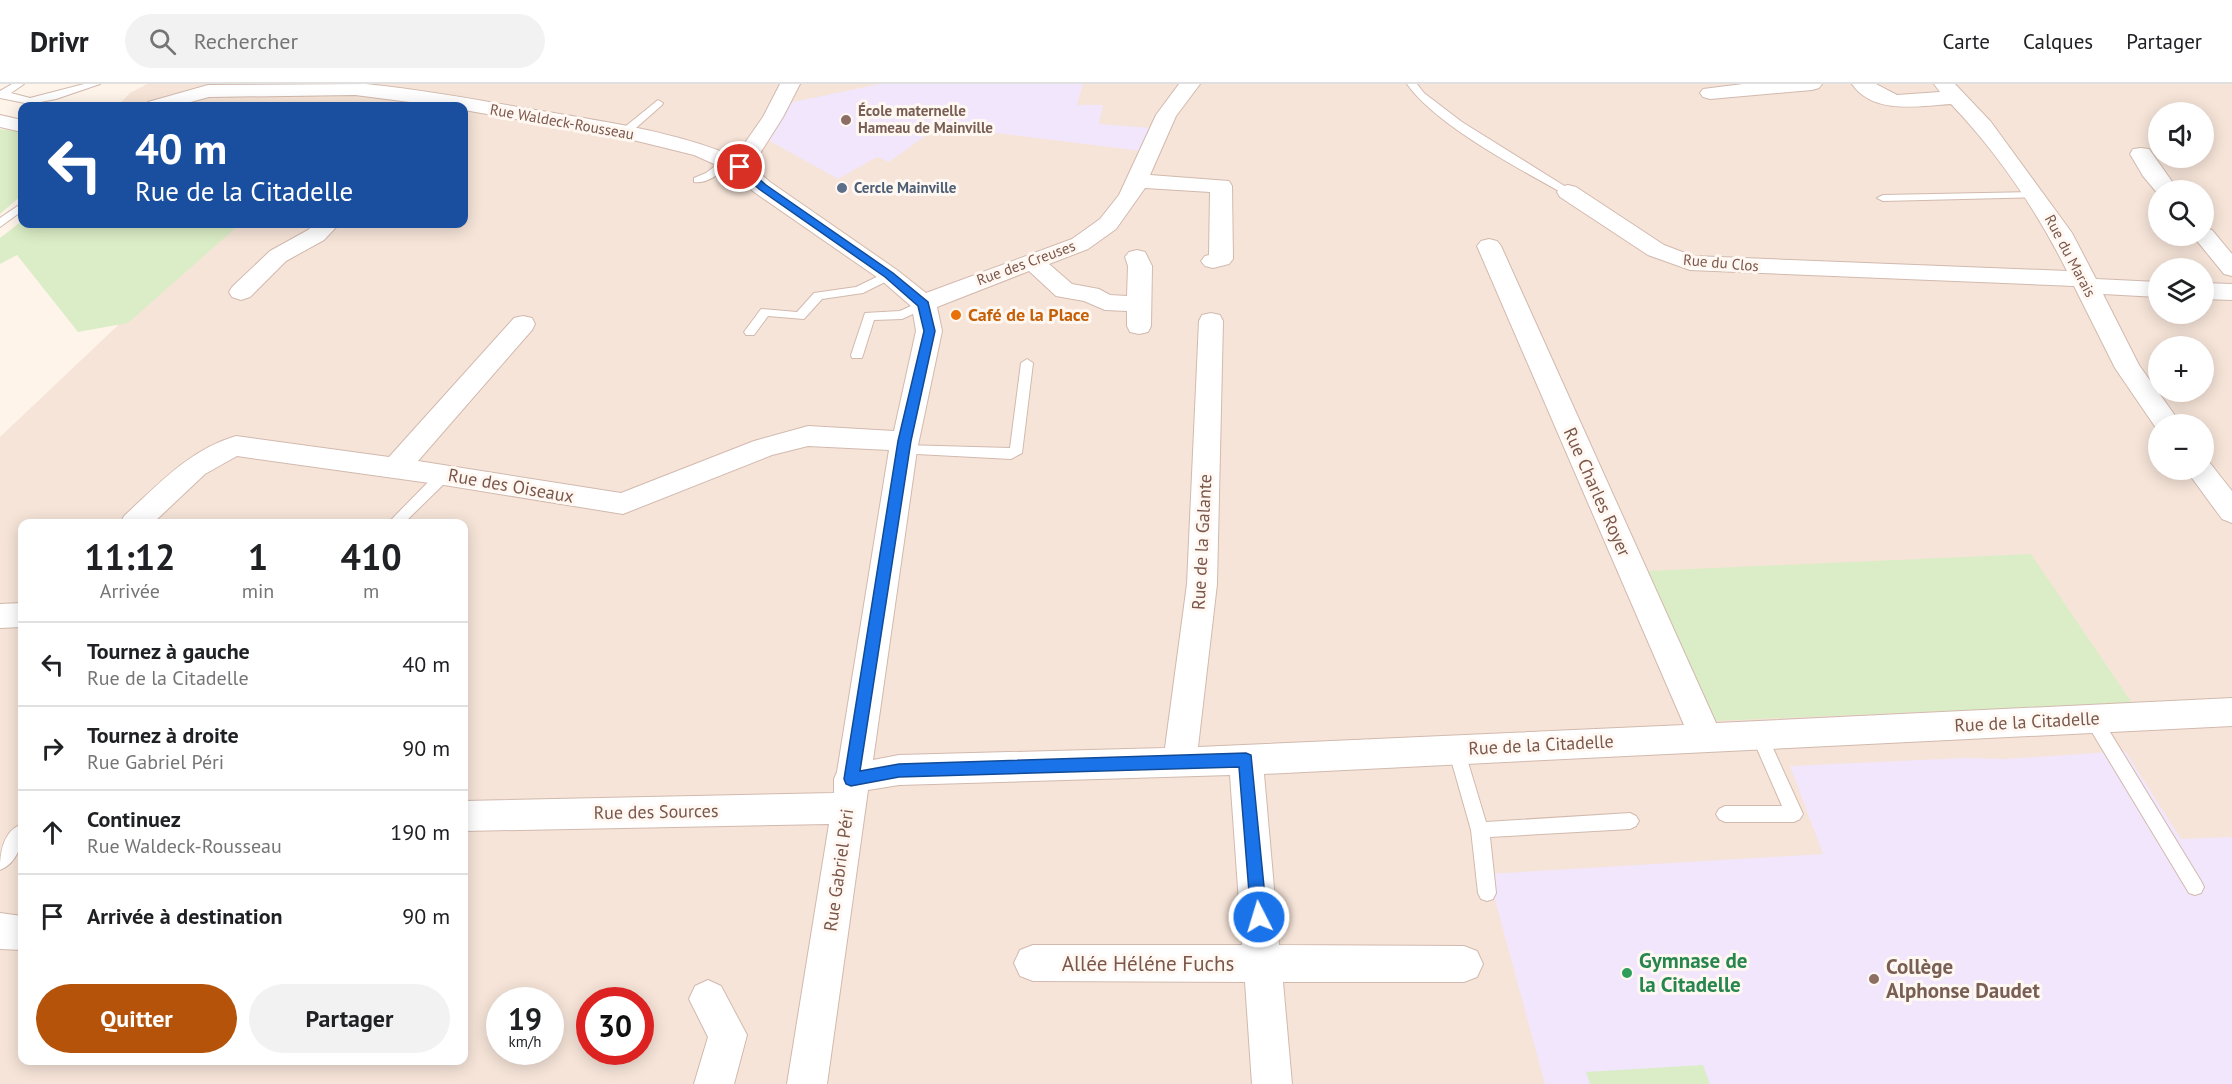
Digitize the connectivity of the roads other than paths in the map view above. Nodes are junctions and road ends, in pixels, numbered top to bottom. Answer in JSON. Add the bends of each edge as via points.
{"nodes":[{"id":1,"x":19,"y":84,"type":"edge"},
{"id":2,"x":95,"y":84,"type":"edge"},
{"id":3,"x":455,"y":84,"type":"edge"},
{"id":4,"x":790,"y":84,"type":"edge"},
{"id":5,"x":1190,"y":84,"type":"edge"},
{"id":6,"x":1412,"y":84,"type":"edge"},
{"id":7,"x":1812,"y":84,"type":"edge"},
{"id":8,"x":1862,"y":84,"type":"edge"},
{"id":9,"x":290,"y":86,"type":"edge"},
{"id":10,"x":1951,"y":90,"type":"edge"},
{"id":11,"x":1710,"y":93,"type":"dead end"},
{"id":12,"x":2,"y":94,"type":"edge"},
{"id":13,"x":169,"y":102,"type":"edge"},
{"id":14,"x":431,"y":102,"type":"edge"},
{"id":15,"x":438,"y":102,"type":"edge"},
{"id":16,"x":658,"y":104,"type":"dead end"},
{"id":17,"x":468,"y":108,"type":"edge"},
{"id":18,"x":0,"y":121,"type":"edge"},
{"id":19,"x":18,"y":125,"type":"edge"},
{"id":20,"x":625,"y":132,"type":"junction"},
{"id":21,"x":2141,"y":154,"type":"dead end"},
{"id":22,"x":733,"y":163,"type":"junction"},
{"id":23,"x":698,"y":180,"type":"dead end"},
{"id":24,"x":2159,"y":180,"type":"edge"},
{"id":25,"x":1137,"y":181,"type":"junction"},
{"id":26,"x":1568,"y":192,"type":"joint"},
{"id":27,"x":2035,"y":195,"type":"junction"},
{"id":28,"x":1883,"y":198,"type":"dead end"},
{"id":29,"x":18,"y":209,"type":"edge"},
{"id":30,"x":0,"y":224,"type":"edge"},
{"id":31,"x":324,"y":228,"type":"edge"},
{"id":32,"x":1489,"y":246,"type":"dead end"},
{"id":33,"x":2213,"y":246,"type":"edge"},
{"id":34,"x":1137,"y":257,"type":"dead end"},
{"id":35,"x":1213,"y":261,"type":"dead end"},
{"id":36,"x":1033,"y":262,"type":"junction"},
{"id":37,"x":2232,"y":269,"type":"edge"},
{"id":38,"x":892,"y":277,"type":"junction"},
{"id":39,"x":2085,"y":282,"type":"junction"},
{"id":40,"x":2148,"y":288,"type":"edge"},
{"id":41,"x":2214,"y":291,"type":"edge"},
{"id":42,"x":241,"y":292,"type":"dead end"},
{"id":43,"x":2232,"y":292,"type":"edge"},
{"id":44,"x":924,"y":304,"type":"junction"},
{"id":45,"x":1210,"y":321,"type":"dead end"},
{"id":46,"x":523,"y":324,"type":"dead end"},
{"id":47,"x":750,"y":332,"type":"dead end"},
{"id":48,"x":857,"y":355,"type":"dead end"},
{"id":49,"x":1027,"y":363,"type":"dead end"},
{"id":50,"x":2161,"y":414,"type":"edge"},
{"id":51,"x":904,"y":446,"type":"junction"},
{"id":52,"x":396,"y":468,"type":"junction"},
{"id":53,"x":444,"y":475,"type":"junction"},
{"id":54,"x":2208,"y":480,"type":"edge"},
{"id":55,"x":2232,"y":512,"type":"edge"},
{"id":56,"x":139,"y":519,"type":"edge"},
{"id":57,"x":399,"y":519,"type":"edge"},
{"id":58,"x":0,"y":616,"type":"edge"},
{"id":59,"x":18,"y":616,"type":"edge"},
{"id":60,"x":2232,"y":712,"type":"edge"},
{"id":61,"x":2093,"y":719,"type":"junction"},
{"id":62,"x":1759,"y":735,"type":"junction"},
{"id":63,"x":1706,"y":738,"type":"junction"},
{"id":64,"x":1456,"y":749,"type":"junction"},
{"id":65,"x":1246,"y":760,"type":"junction"},
{"id":66,"x":1180,"y":762,"type":"junction"},
{"id":67,"x":850,"y":793,"type":"junction"},
{"id":68,"x":1725,"y":814,"type":"dead end"},
{"id":69,"x":468,"y":816,"type":"edge"},
{"id":70,"x":1630,"y":821,"type":"dead end"},
{"id":71,"x":1480,"y":830,"type":"junction"},
{"id":72,"x":18,"y":837,"type":"edge"},
{"id":73,"x":0,"y":862,"type":"edge"},
{"id":74,"x":2195,"y":887,"type":"dead end"},
{"id":75,"x":1487,"y":893,"type":"dead end"},
{"id":76,"x":0,"y":931,"type":"edge"},
{"id":77,"x":18,"y":933,"type":"edge"},
{"id":78,"x":1033,"y":963,"type":"dead end"},
{"id":79,"x":1263,"y":964,"type":"junction"},
{"id":80,"x":1464,"y":964,"type":"dead end"},
{"id":81,"x":708,"y":999,"type":"dead end"},
{"id":82,"x":714,"y":1084,"type":"edge"},
{"id":83,"x":807,"y":1084,"type":"edge"},
{"id":84,"x":1272,"y":1084,"type":"edge"}],
"edges":[{"from":1,"to":12,"type":"lane"},
{"from":2,"to":12,"type":"lane","via":[[30,101]]},
{"from":3,"to":15,"type":"street"},
{"from":4,"to":22,"type":"street","via":[[765,131]]},
{"from":5,"to":25,"type":"street","name":"Rue des Creuses","via":[[1166,115]]},
{"from":6,"to":26,"type":"lane","name":"Rue du Clos","via":[[1434,106]]},
{"from":7,"to":11,"type":"street"},
{"from":8,"to":10,"type":"street","name":"Rue du Marais","via":[[1895,101]]},
{"from":9,"to":13,"type":"street","name":"Rue Waldeck-Rousseau","via":[[208,91]]},
{"from":9,"to":14,"type":"street","name":"Rue Waldeck-Rousseau","via":[[355,89]]},
{"from":10,"to":27,"type":"street","name":"Rue du Marais","via":[[1984,126]]},
{"from":16,"to":20,"type":"lane"},
{"from":17,"to":20,"type":"street","name":"Rue Waldeck-Rousseau"},
{"from":18,"to":19,"type":"street"},
{"from":20,"to":22,"type":"street","name":"Rue Waldeck-Rousseau","via":[[701,150]]},
{"from":21,"to":24,"type":"street"},
{"from":22,"to":23,"type":"lane"},
{"from":22,"to":38,"type":"street","name":"Rue Waldeck-Rousseau"},
{"from":25,"to":35,"type":"street","via":[[1221,186],[1221,259]]},
{"from":25,"to":36,"type":"street","name":"Rue des Creuses","via":[[1108,224],[1080,244]]},
{"from":26,"to":39,"type":"street","name":"Rue du Clos","via":[[1656,250],[1690,263]]},
{"from":27,"to":28,"type":"lane"},
{"from":27,"to":39,"type":"street","name":"Rue du Marais"},
{"from":29,"to":30,"type":"lane"},
{"from":31,"to":42,"type":"street","via":[[278,256]]},
{"from":32,"to":63,"type":"street","name":"Rue Charles Royer"},
{"from":33,"to":37,"type":"street"},
{"from":34,"to":36,"type":"street","via":[[1139,315],[1090,294],[1065,291]]},
{"from":36,"to":44,"type":"street","name":"Rue des Creuses"},
{"from":38,"to":44,"type":"street"},
{"from":38,"to":47,"type":"lane","via":[[859,290],[818,296],[800,316],[765,312]]},
{"from":39,"to":40,"type":"street","name":"Rue du Clos"},
{"from":39,"to":50,"type":"street","name":"Rue du Marais","via":[[2128,368]]},
{"from":41,"to":43,"type":"street"},
{"from":44,"to":48,"type":"lane","via":[[902,315],[868,316]]},
{"from":44,"to":51,"type":"street","name":"Rue Gabriel Péri","via":[[929,331]]},
{"from":45,"to":66,"type":"street","name":"Rue de la Galante","via":[[1202,584]]},
{"from":46,"to":52,"type":"street"},
{"from":49,"to":51,"type":"lane","via":[[1017,450],[1011,454]]},
{"from":51,"to":53,"type":"street","name":"Rue des Oiseaux","via":[[808,436],[764,448],[623,504]]},
{"from":51,"to":67,"type":"street","name":"Rue Gabriel Péri"},
{"from":52,"to":53,"type":"street","name":"Rue des Oiseaux"},
{"from":52,"to":56,"type":"street","name":"Rue des Oiseaux","via":[[236,447],[220,449]]},
{"from":53,"to":57,"type":"lane"},
{"from":54,"to":55,"type":"street"},
{"from":58,"to":59,"type":"street"},
{"from":60,"to":61,"type":"street","name":"Rue de la Citadelle"},
{"from":61,"to":62,"type":"street","name":"Rue de la Citadelle"},
{"from":61,"to":74,"type":"lane"},
{"from":62,"to":63,"type":"street","name":"Rue de la Citadelle"},
{"from":62,"to":68,"type":"lane","via":[[1794,814]]},
{"from":63,"to":64,"type":"street","name":"Rue de la Citadelle"},
{"from":64,"to":65,"type":"street","name":"Rue de la Citadelle"},
{"from":64,"to":71,"type":"lane"},
{"from":65,"to":66,"type":"street","name":"Rue de la Citadelle"},
{"from":65,"to":79,"type":"street"},
{"from":66,"to":67,"type":"street","name":"Rue de la Citadelle","via":[[899,770]]},
{"from":67,"to":69,"type":"street","name":"Rue des Sources"},
{"from":67,"to":83,"type":"street","name":"Rue Gabriel Péri"},
{"from":70,"to":71,"type":"lane"},
{"from":71,"to":75,"type":"lane"},
{"from":72,"to":73,"type":"lane"},
{"from":76,"to":77,"type":"street"},
{"from":78,"to":79,"type":"street","name":"Allée Héléne Fuchs"},
{"from":79,"to":80,"type":"street","name":"Allée Héléne Fuchs"},
{"from":79,"to":84,"type":"street"},
{"from":81,"to":82,"type":"street","via":[[728,1035]]}]}
